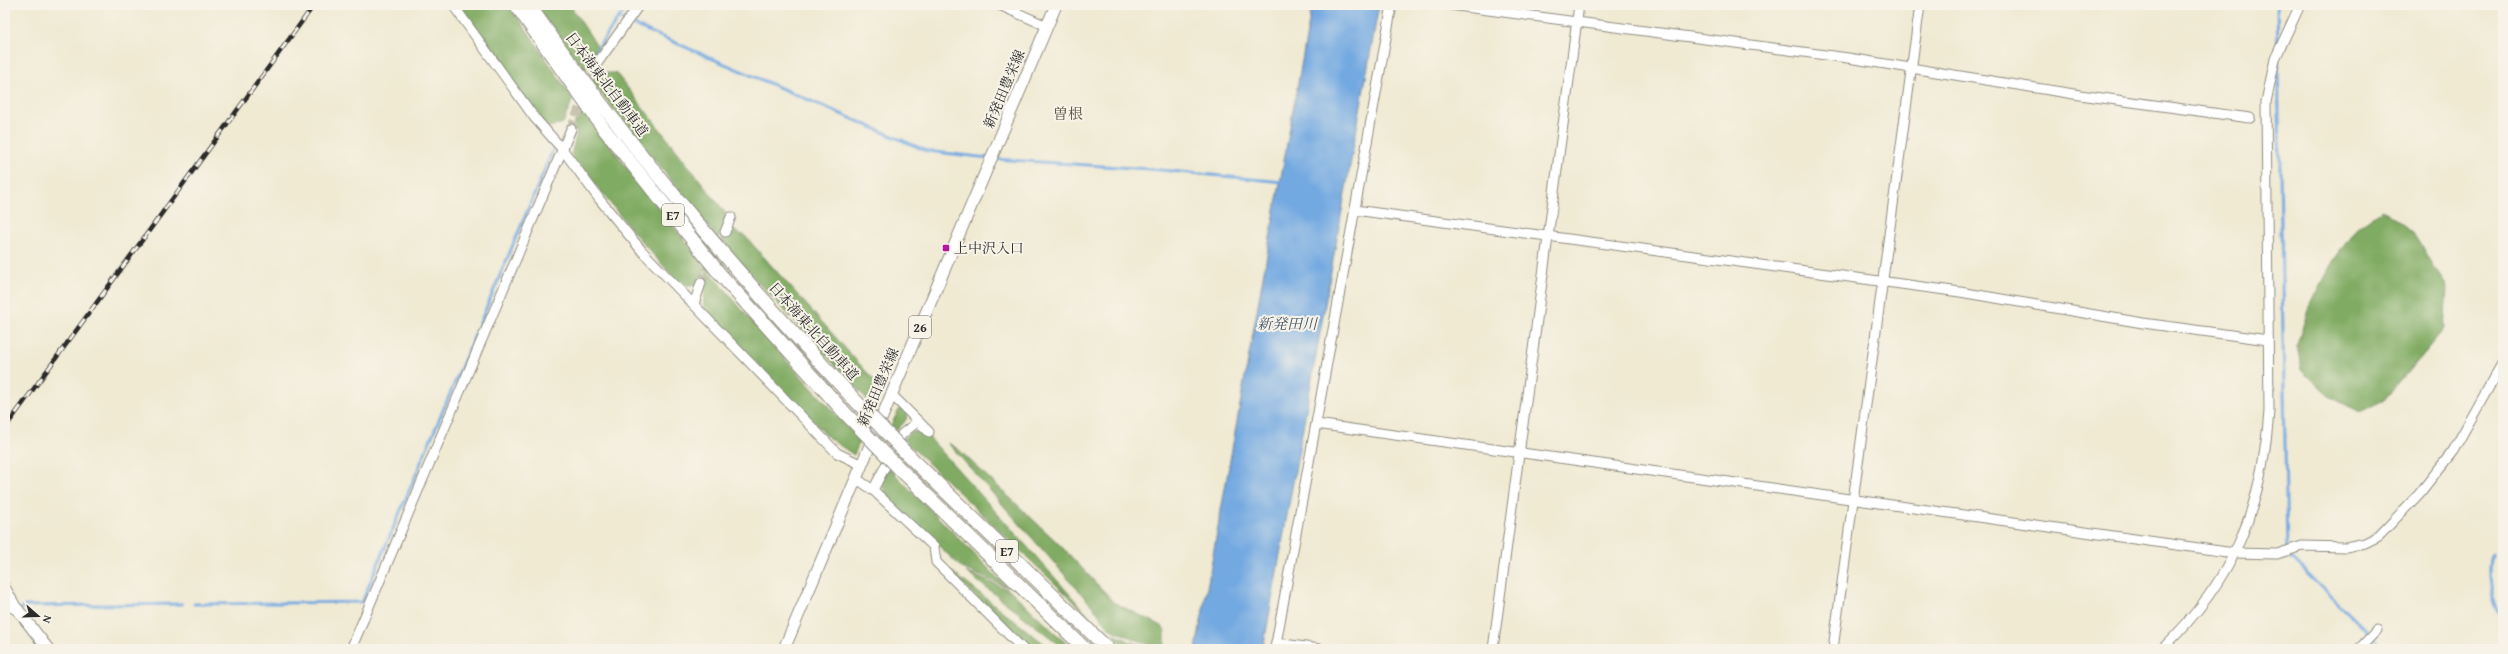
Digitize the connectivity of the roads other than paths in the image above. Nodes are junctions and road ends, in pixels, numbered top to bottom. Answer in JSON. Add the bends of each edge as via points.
{"nodes":[{"id":1,"x":453,"y":5,"type":"edge"},
{"id":2,"x":516,"y":5,"type":"edge"},
{"id":3,"x":529,"y":5,"type":"edge"},
{"id":4,"x":639,"y":5,"type":"edge"},
{"id":5,"x":999,"y":5,"type":"edge"},
{"id":6,"x":1056,"y":5,"type":"edge"},
{"id":7,"x":1392,"y":5,"type":"edge"},
{"id":8,"x":1450,"y":5,"type":"edge"},
{"id":9,"x":1579,"y":5,"type":"edge"},
{"id":10,"x":1920,"y":5,"type":"edge"},
{"id":11,"x":2300,"y":5,"type":"edge"},
{"id":12,"x":1577,"y":21,"type":"junction"},
{"id":13,"x":1047,"y":26,"type":"junction"},
{"id":14,"x":596,"y":65,"type":"tunnel mouth"},
{"id":15,"x":1911,"y":67,"type":"junction"},
{"id":16,"x":2250,"y":118,"type":"dead end"},
{"id":17,"x":571,"y":129,"type":"tunnel mouth"},
{"id":18,"x":563,"y":150,"type":"junction"},
{"id":19,"x":1355,"y":210,"type":"junction"},
{"id":20,"x":731,"y":218,"type":"dead end"},
{"id":21,"x":724,"y":232,"type":"tunnel mouth"},
{"id":22,"x":1548,"y":236,"type":"junction"},
{"id":23,"x":1882,"y":281,"type":"junction"},
{"id":24,"x":701,"y":283,"type":"tunnel mouth"},
{"id":25,"x":694,"y":304,"type":"junction"},
{"id":26,"x":2268,"y":340,"type":"junction"},
{"id":27,"x":2503,"y":362,"type":"edge"},
{"id":28,"x":891,"y":394,"type":"junction"},
{"id":29,"x":917,"y":422,"type":"junction"},
{"id":30,"x":1316,"y":424,"type":"junction"},
{"id":31,"x":929,"y":432,"type":"dead end"},
{"id":32,"x":1518,"y":453,"type":"junction"},
{"id":33,"x":862,"y":465,"type":"junction"},
{"id":34,"x":857,"y":479,"type":"junction"},
{"id":35,"x":873,"y":490,"type":"junction"},
{"id":36,"x":1854,"y":500,"type":"junction"},
{"id":37,"x":2234,"y":553,"type":"junction"},
{"id":38,"x":5,"y":587,"type":"edge"},
{"id":39,"x":5,"y":602,"type":"edge"},
{"id":40,"x":18,"y":610,"type":"junction"},
{"id":41,"x":2377,"y":630,"type":"dead end"},
{"id":42,"x":1275,"y":646,"type":"edge"},
{"id":43,"x":48,"y":649,"type":"edge"},
{"id":44,"x":351,"y":649,"type":"edge"},
{"id":45,"x":784,"y":649,"type":"edge"},
{"id":46,"x":1023,"y":649,"type":"edge"},
{"id":47,"x":1085,"y":649,"type":"edge"},
{"id":48,"x":1108,"y":649,"type":"edge"},
{"id":49,"x":1320,"y":649,"type":"edge"},
{"id":50,"x":1493,"y":649,"type":"edge"},
{"id":51,"x":1833,"y":649,"type":"edge"},
{"id":52,"x":2162,"y":649,"type":"edge"},
{"id":53,"x":2359,"y":649,"type":"edge"}],
"edges":[{"from":1,"to":18,"type":"street","via":[[534,117]]},
{"from":2,"to":47,"type":"highway","name":"日本海東北自動車道","number":"E7","bridge":true,"via":[[604,129],[714,266],[845,414]]},
{"from":3,"to":48,"type":"highway","name":"日本海東北自動車道","number":"E7","bridge":true,"via":[[578,76],[683,207],[791,331],[906,452]]},
{"from":4,"to":14,"type":"street"},
{"from":5,"to":13,"type":"street"},
{"from":6,"to":13,"type":"main road","name":"新発田豊栄線","number":"26"},
{"from":7,"to":19,"type":"street"},
{"from":8,"to":12,"type":"street"},
{"from":9,"to":12,"type":"street"},
{"from":10,"to":15,"type":"street"},
{"from":11,"to":26,"type":"street","via":[[2275,59],[2266,102]]},
{"from":12,"to":15,"type":"street"},
{"from":12,"to":22,"type":"street"},
{"from":13,"to":28,"type":"main road","name":"新発田豊栄線","number":"26"},
{"from":15,"to":16,"type":"street","via":[[2080,95]]},
{"from":15,"to":23,"type":"street"},
{"from":17,"to":18,"type":"street"},
{"from":18,"to":25,"type":"street","via":[[642,251]]},
{"from":18,"to":44,"type":"street"},
{"from":19,"to":22,"type":"street"},
{"from":19,"to":30,"type":"street"},
{"from":20,"to":21,"type":"street"},
{"from":22,"to":23,"type":"street"},
{"from":22,"to":32,"type":"street"},
{"from":23,"to":26,"type":"street","via":[[2143,323]]},
{"from":23,"to":36,"type":"street"},
{"from":24,"to":25,"type":"street"},
{"from":25,"to":33,"type":"street","via":[[837,452]]},
{"from":26,"to":37,"type":"street","via":[[2269,411],[2266,454],[2258,494]]},
{"from":27,"to":37,"type":"street","via":[[2453,451],[2419,494],[2379,536],[2365,543],[2346,547],[2302,546],[2277,554]]},
{"from":28,"to":29,"type":"street"},
{"from":28,"to":33,"type":"main road","name":"新発田豊栄線","number":"26"},
{"from":29,"to":31,"type":"street"},
{"from":29,"to":35,"type":"street","via":[[902,434]]},
{"from":30,"to":32,"type":"street"},
{"from":30,"to":42,"type":"street"},
{"from":32,"to":36,"type":"street"},
{"from":32,"to":50,"type":"street"},
{"from":33,"to":34,"type":"main road","name":"新発田豊栄線","number":"26"},
{"from":34,"to":35,"type":"street"},
{"from":34,"to":45,"type":"main road","name":"新発田豊栄線","number":"26"},
{"from":35,"to":46,"type":"street","via":[[934,547],[936,562]]},
{"from":36,"to":37,"type":"street"},
{"from":36,"to":51,"type":"street"},
{"from":37,"to":52,"type":"street","via":[[2215,589]]},
{"from":38,"to":40,"type":"street"},
{"from":39,"to":40,"type":"main road"},
{"from":40,"to":43,"type":"main road"},
{"from":41,"to":53,"type":"street"},
{"from":42,"to":49,"type":"street"}]}
